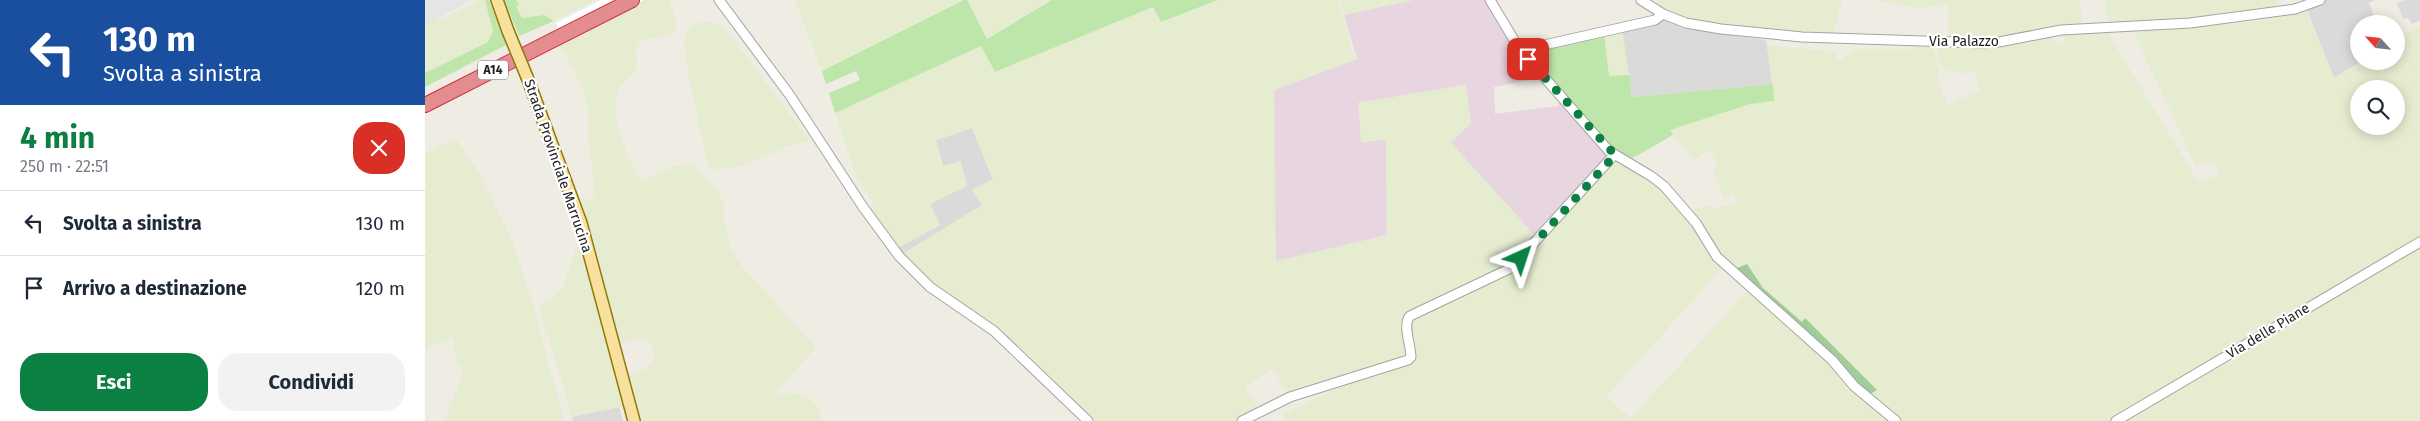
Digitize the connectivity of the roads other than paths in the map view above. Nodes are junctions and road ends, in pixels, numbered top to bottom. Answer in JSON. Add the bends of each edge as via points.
{"nodes":[{"id":1,"x":497,"y":0,"type":"edge"},
{"id":2,"x":612,"y":0,"type":"edge"},
{"id":3,"x":632,"y":0,"type":"edge"},
{"id":4,"x":719,"y":0,"type":"edge"},
{"id":5,"x":1491,"y":0,"type":"edge"},
{"id":6,"x":1641,"y":0,"type":"edge"},
{"id":7,"x":2320,"y":0,"type":"edge"},
{"id":8,"x":1663,"y":14,"type":"junction"},
{"id":9,"x":560,"y":31,"type":"junction"},
{"id":10,"x":1527,"y":52,"type":"junction"},
{"id":11,"x":425,"y":95,"type":"edge"},
{"id":12,"x":425,"y":105,"type":"edge"},
{"id":13,"x":1615,"y":155,"type":"junction"},
{"id":14,"x":2420,"y":242,"type":"edge"},
{"id":15,"x":634,"y":421,"type":"edge"},
{"id":16,"x":1088,"y":421,"type":"edge"},
{"id":17,"x":1242,"y":421,"type":"edge"},
{"id":18,"x":1896,"y":421,"type":"edge"},
{"id":19,"x":2116,"y":421,"type":"edge"}],
"edges":[{"from":1,"to":15,"type":"main road","name":"Strada Provinciale Marrucina","bridge":true,"via":[[581,222]]},
{"from":2,"to":9,"type":"highway","number":"A14"},
{"from":3,"to":9,"type":"highway","number":"A14"},
{"from":4,"to":16,"type":"street","via":[[789,94],[899,256],[930,287],[994,331]]},
{"from":5,"to":10,"type":"street","via":[[1517,46]]},
{"from":6,"to":8,"type":"street","name":"Via Palazzo"},
{"from":7,"to":8,"type":"street","name":"Via Palazzo","via":[[2295,9],[2190,23],[2061,30],[1983,43],[1802,37],[1686,23]]},
{"from":8,"to":10,"type":"street","via":[[1655,20],[1531,48]]},
{"from":9,"to":11,"type":"highway","number":"A14"},
{"from":9,"to":12,"type":"highway","number":"A14"},
{"from":10,"to":13,"type":"street","via":[[1528,59]]},
{"from":13,"to":17,"type":"street","via":[[1511,268],[1411,316],[1406,321],[1411,343],[1408,360],[1289,397]]},
{"from":13,"to":18,"type":"street","via":[[1664,186],[1696,223],[1717,257]]},
{"from":14,"to":19,"type":"street","name":"Via delle Piane"}]}
